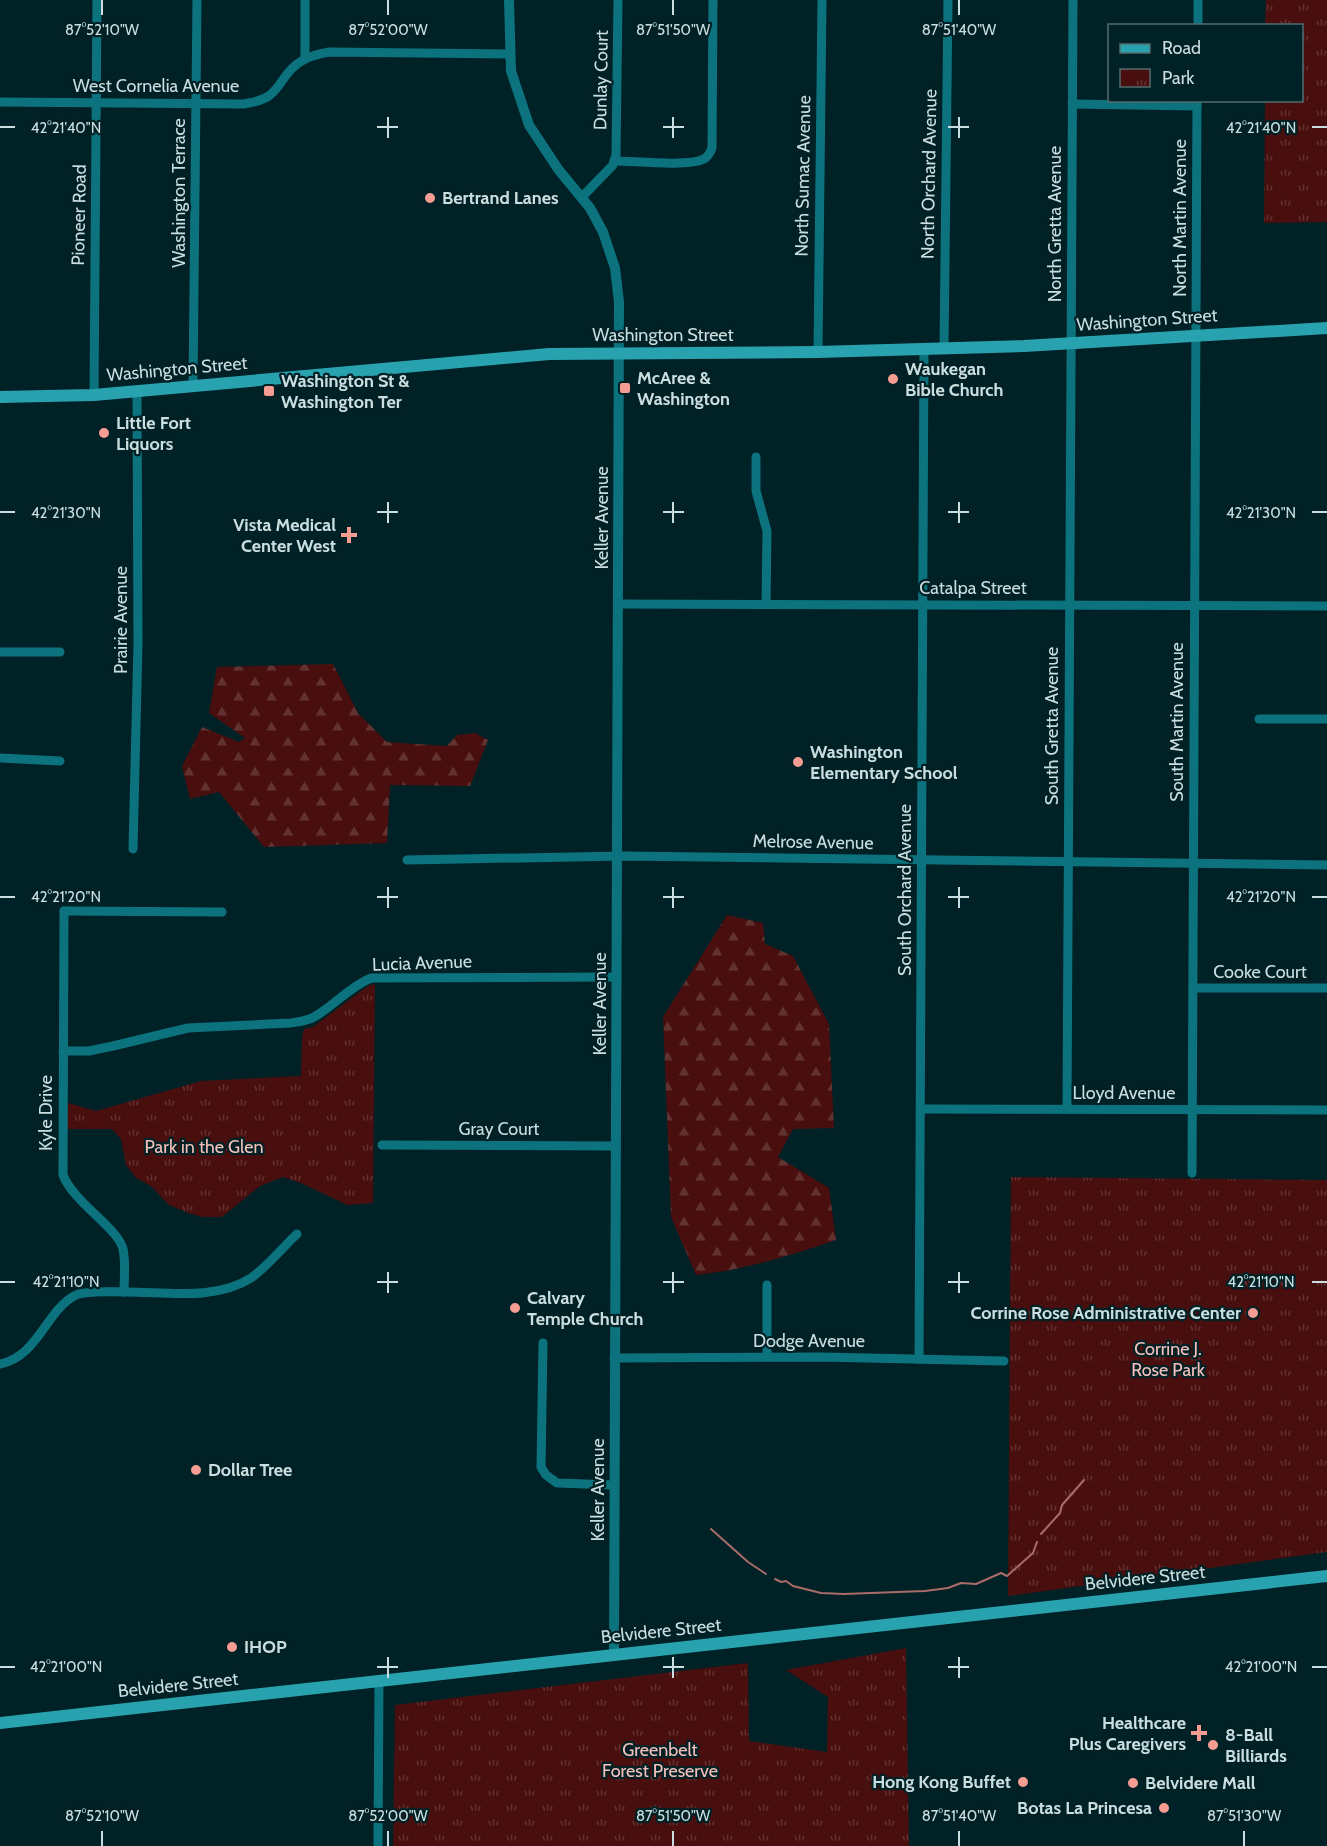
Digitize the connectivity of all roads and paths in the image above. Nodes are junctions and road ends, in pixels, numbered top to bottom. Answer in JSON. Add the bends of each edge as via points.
{"nodes":[{"id":1,"x":97,"y":0,"type":"edge"},
{"id":2,"x":197,"y":0,"type":"edge"},
{"id":3,"x":305,"y":0,"type":"edge"},
{"id":4,"x":509,"y":0,"type":"edge"},
{"id":5,"x":618,"y":0,"type":"edge"},
{"id":6,"x":713,"y":0,"type":"edge"},
{"id":7,"x":822,"y":0,"type":"edge"},
{"id":8,"x":948,"y":0,"type":"edge"},
{"id":9,"x":1072,"y":0,"type":"edge"},
{"id":10,"x":1198,"y":0,"type":"edge"},
{"id":11,"x":1198,"y":24,"type":"edge"},
{"id":12,"x":510,"y":54,"type":"junction"},
{"id":13,"x":305,"y":59,"type":"junction"},
{"id":14,"x":0,"y":102,"type":"edge"},
{"id":15,"x":96,"y":103,"type":"junction"},
{"id":16,"x":1197,"y":103,"type":"edge"},
{"id":17,"x":196,"y":104,"type":"junction"},
{"id":18,"x":1072,"y":104,"type":"junction"},
{"id":19,"x":614,"y":161,"type":"junction"},
{"id":20,"x":582,"y":197,"type":"junction"},
{"id":21,"x":1327,"y":328,"type":"edge"},
{"id":22,"x":1195,"y":335,"type":"junction"},
{"id":23,"x":1071,"y":343,"type":"junction"},
{"id":24,"x":924,"y":349,"type":"junction"},
{"id":25,"x":944,"y":349,"type":"junction"},
{"id":26,"x":818,"y":352,"type":"junction"},
{"id":27,"x":619,"y":354,"type":"junction"},
{"id":28,"x":193,"y":386,"type":"junction"},
{"id":29,"x":137,"y":391,"type":"junction"},
{"id":30,"x":94,"y":395,"type":"junction"},
{"id":31,"x":0,"y":397,"type":"edge"},
{"id":32,"x":756,"y":457,"type":"dead end"},
{"id":33,"x":618,"y":604,"type":"junction"},
{"id":34,"x":766,"y":604,"type":"junction"},
{"id":35,"x":922,"y":605,"type":"junction"},
{"id":36,"x":1069,"y":605,"type":"junction"},
{"id":37,"x":1194,"y":606,"type":"junction"},
{"id":38,"x":1327,"y":606,"type":"edge"},
{"id":39,"x":0,"y":652,"type":"edge"},
{"id":40,"x":60,"y":652,"type":"dead end"},
{"id":41,"x":1259,"y":719,"type":"dead end"},
{"id":42,"x":1327,"y":719,"type":"edge"},
{"id":43,"x":0,"y":758,"type":"edge"},
{"id":44,"x":60,"y":761,"type":"dead end"},
{"id":45,"x":133,"y":849,"type":"dead end"},
{"id":46,"x":617,"y":856,"type":"junction"},
{"id":47,"x":407,"y":860,"type":"dead end"},
{"id":48,"x":922,"y":860,"type":"junction"},
{"id":49,"x":1068,"y":862,"type":"junction"},
{"id":50,"x":1193,"y":863,"type":"junction"},
{"id":51,"x":1327,"y":865,"type":"edge"},
{"id":52,"x":222,"y":912,"type":"dead end"},
{"id":53,"x":616,"y":977,"type":"junction"},
{"id":54,"x":1193,"y":988,"type":"junction"},
{"id":55,"x":1327,"y":988,"type":"edge"},
{"id":56,"x":63,"y":1051,"type":"junction"},
{"id":57,"x":922,"y":1109,"type":"junction"},
{"id":58,"x":1067,"y":1109,"type":"junction"},
{"id":59,"x":1192,"y":1110,"type":"junction"},
{"id":60,"x":1327,"y":1110,"type":"edge"},
{"id":61,"x":382,"y":1144,"type":"dead end"},
{"id":62,"x":615,"y":1146,"type":"junction"},
{"id":63,"x":1192,"y":1173,"type":"dead end"},
{"id":64,"x":297,"y":1234,"type":"dead end"},
{"id":65,"x":767,"y":1285,"type":"dead end"},
{"id":66,"x":124,"y":1292,"type":"junction"},
{"id":67,"x":543,"y":1342,"type":"dead end"},
{"id":68,"x":767,"y":1357,"type":"junction"},
{"id":69,"x":614,"y":1358,"type":"junction"},
{"id":70,"x":919,"y":1359,"type":"junction"},
{"id":71,"x":1004,"y":1360,"type":"dead end"},
{"id":72,"x":0,"y":1364,"type":"edge"},
{"id":73,"x":614,"y":1485,"type":"junction"},
{"id":74,"x":1327,"y":1576,"type":"edge"},
{"id":75,"x":614,"y":1654,"type":"junction"},
{"id":76,"x":379,"y":1681,"type":"junction"},
{"id":77,"x":0,"y":1723,"type":"edge"},
{"id":78,"x":378,"y":1846,"type":"edge"}],
"edges":[{"from":1,"to":15,"type":"street","name":"Pioneer Road"},
{"from":2,"to":17,"type":"street","name":"Washington Terrace"},
{"from":3,"to":13,"type":"street"},
{"from":4,"to":12,"type":"street","name":"Keller Avenue"},
{"from":5,"to":19,"type":"street","name":"Dunlay Court"},
{"from":6,"to":19,"type":"street","via":[[709,155],[685,162]]},
{"from":7,"to":26,"type":"street","name":"North Sumac Avenue"},
{"from":8,"to":25,"type":"street","name":"North Orchard Avenue"},
{"from":9,"to":18,"type":"street","name":"North Gretta Avenue"},
{"from":10,"to":11,"type":"street"},
{"from":12,"to":13,"type":"street","name":"West Cornelia Avenue","via":[[329,52]]},
{"from":12,"to":20,"type":"street","name":"Keller Avenue","via":[[511,71],[529,125]]},
{"from":13,"to":17,"type":"street","name":"West Cornelia Avenue","via":[[289,71],[270,95],[260,100]]},
{"from":14,"to":15,"type":"street","name":"West Cornelia Avenue"},
{"from":15,"to":17,"type":"street","name":"West Cornelia Avenue"},
{"from":15,"to":30,"type":"street","name":"Pioneer Road"},
{"from":16,"to":18,"type":"street"},
{"from":16,"to":22,"type":"street","name":"North Martin Avenue"},
{"from":17,"to":28,"type":"street","name":"Washington Terrace"},
{"from":18,"to":23,"type":"street","name":"North Gretta Avenue"},
{"from":19,"to":20,"type":"street"},
{"from":20,"to":27,"type":"street","name":"Keller Avenue","via":[[611,253],[618,291]]},
{"from":21,"to":22,"type":"main road","name":"Washington Street"},
{"from":22,"to":23,"type":"main road","name":"Washington Street"},
{"from":22,"to":37,"type":"street","name":"South Martin Avenue"},
{"from":23,"to":25,"type":"main road","name":"Washington Street"},
{"from":23,"to":36,"type":"street","name":"South Gretta Avenue"},
{"from":24,"to":25,"type":"main road","name":"Washington Street"},
{"from":24,"to":26,"type":"main road","name":"Washington Street"},
{"from":24,"to":35,"type":"street","name":"South Orchard Avenue"},
{"from":26,"to":27,"type":"main road","name":"Washington Street"},
{"from":27,"to":28,"type":"main road","name":"Washington Street","via":[[549,354]]},
{"from":27,"to":33,"type":"street","name":"Keller Avenue"},
{"from":28,"to":29,"type":"main road","name":"Washington Street"},
{"from":29,"to":30,"type":"main road","name":"Washington Street"},
{"from":29,"to":45,"type":"street","name":"Prairie Avenue","via":[[138,643]]},
{"from":30,"to":31,"type":"main road","name":"Washington Street"},
{"from":32,"to":34,"type":"street","via":[[756,490],[767,531]]},
{"from":33,"to":34,"type":"street","name":"Catalpa Street"},
{"from":33,"to":46,"type":"street","name":"Keller Avenue"},
{"from":34,"to":35,"type":"street","name":"Catalpa Street"},
{"from":35,"to":36,"type":"street","name":"Catalpa Street"},
{"from":35,"to":48,"type":"street","name":"South Orchard Avenue"},
{"from":36,"to":37,"type":"street","name":"Catalpa Street"},
{"from":36,"to":49,"type":"street","name":"South Gretta Avenue"},
{"from":37,"to":38,"type":"street","name":"Catalpa Street"},
{"from":37,"to":50,"type":"street","name":"South Martin Avenue"},
{"from":39,"to":40,"type":"street"},
{"from":41,"to":42,"type":"street"},
{"from":43,"to":44,"type":"street"},
{"from":46,"to":47,"type":"street","name":"Melrose Avenue"},
{"from":46,"to":48,"type":"street","name":"Melrose Avenue"},
{"from":46,"to":53,"type":"street","name":"Keller Avenue"},
{"from":48,"to":49,"type":"street","name":"Melrose Avenue"},
{"from":48,"to":57,"type":"street","name":"South Orchard Avenue"},
{"from":49,"to":50,"type":"street","name":"Melrose Avenue"},
{"from":49,"to":58,"type":"street","name":"South Gretta Avenue"},
{"from":50,"to":51,"type":"street","name":"Melrose Avenue"},
{"from":50,"to":54,"type":"street","name":"South Martin Avenue"},
{"from":52,"to":56,"type":"street","name":"Kyle Drive","via":[[60,909]]},
{"from":53,"to":56,"type":"street","name":"Lucia Avenue","via":[[371,978],[304,1021],[188,1028],[89,1051]]},
{"from":53,"to":62,"type":"street","name":"Keller Avenue"},
{"from":54,"to":55,"type":"street","name":"Cooke Court"},
{"from":54,"to":59,"type":"street","name":"South Martin Avenue"},
{"from":56,"to":66,"type":"street","name":"Kyle Drive","via":[[63,1175],[75,1195],[123,1247]]},
{"from":57,"to":58,"type":"street","name":"Lloyd Avenue"},
{"from":57,"to":70,"type":"street","name":"South Orchard Avenue"},
{"from":58,"to":59,"type":"street","name":"Lloyd Avenue"},
{"from":59,"to":60,"type":"street","name":"Lloyd Avenue"},
{"from":59,"to":63,"type":"street","name":"South Martin Avenue"},
{"from":61,"to":62,"type":"street","name":"Gray Court"},
{"from":62,"to":69,"type":"street","name":"Keller Avenue"},
{"from":64,"to":66,"type":"street","via":[[258,1273],[233,1287],[201,1293]]},
{"from":65,"to":68,"type":"street"},
{"from":66,"to":72,"type":"street","via":[[75,1296],[33,1344]]},
{"from":67,"to":73,"type":"street","via":[[542,1467],[546,1475],[558,1482]]},
{"from":68,"to":69,"type":"street","name":"Dodge Avenue"},
{"from":68,"to":70,"type":"street","name":"Dodge Avenue"},
{"from":69,"to":73,"type":"street","name":"Keller Avenue"},
{"from":70,"to":71,"type":"street","name":"Dodge Avenue"},
{"from":73,"to":75,"type":"street","name":"Keller Avenue"},
{"from":74,"to":75,"type":"main road","name":"Belvidere Street"},
{"from":75,"to":76,"type":"main road","name":"Belvidere Street"},
{"from":76,"to":77,"type":"main road","name":"Belvidere Street"},
{"from":76,"to":78,"type":"street"}]}
